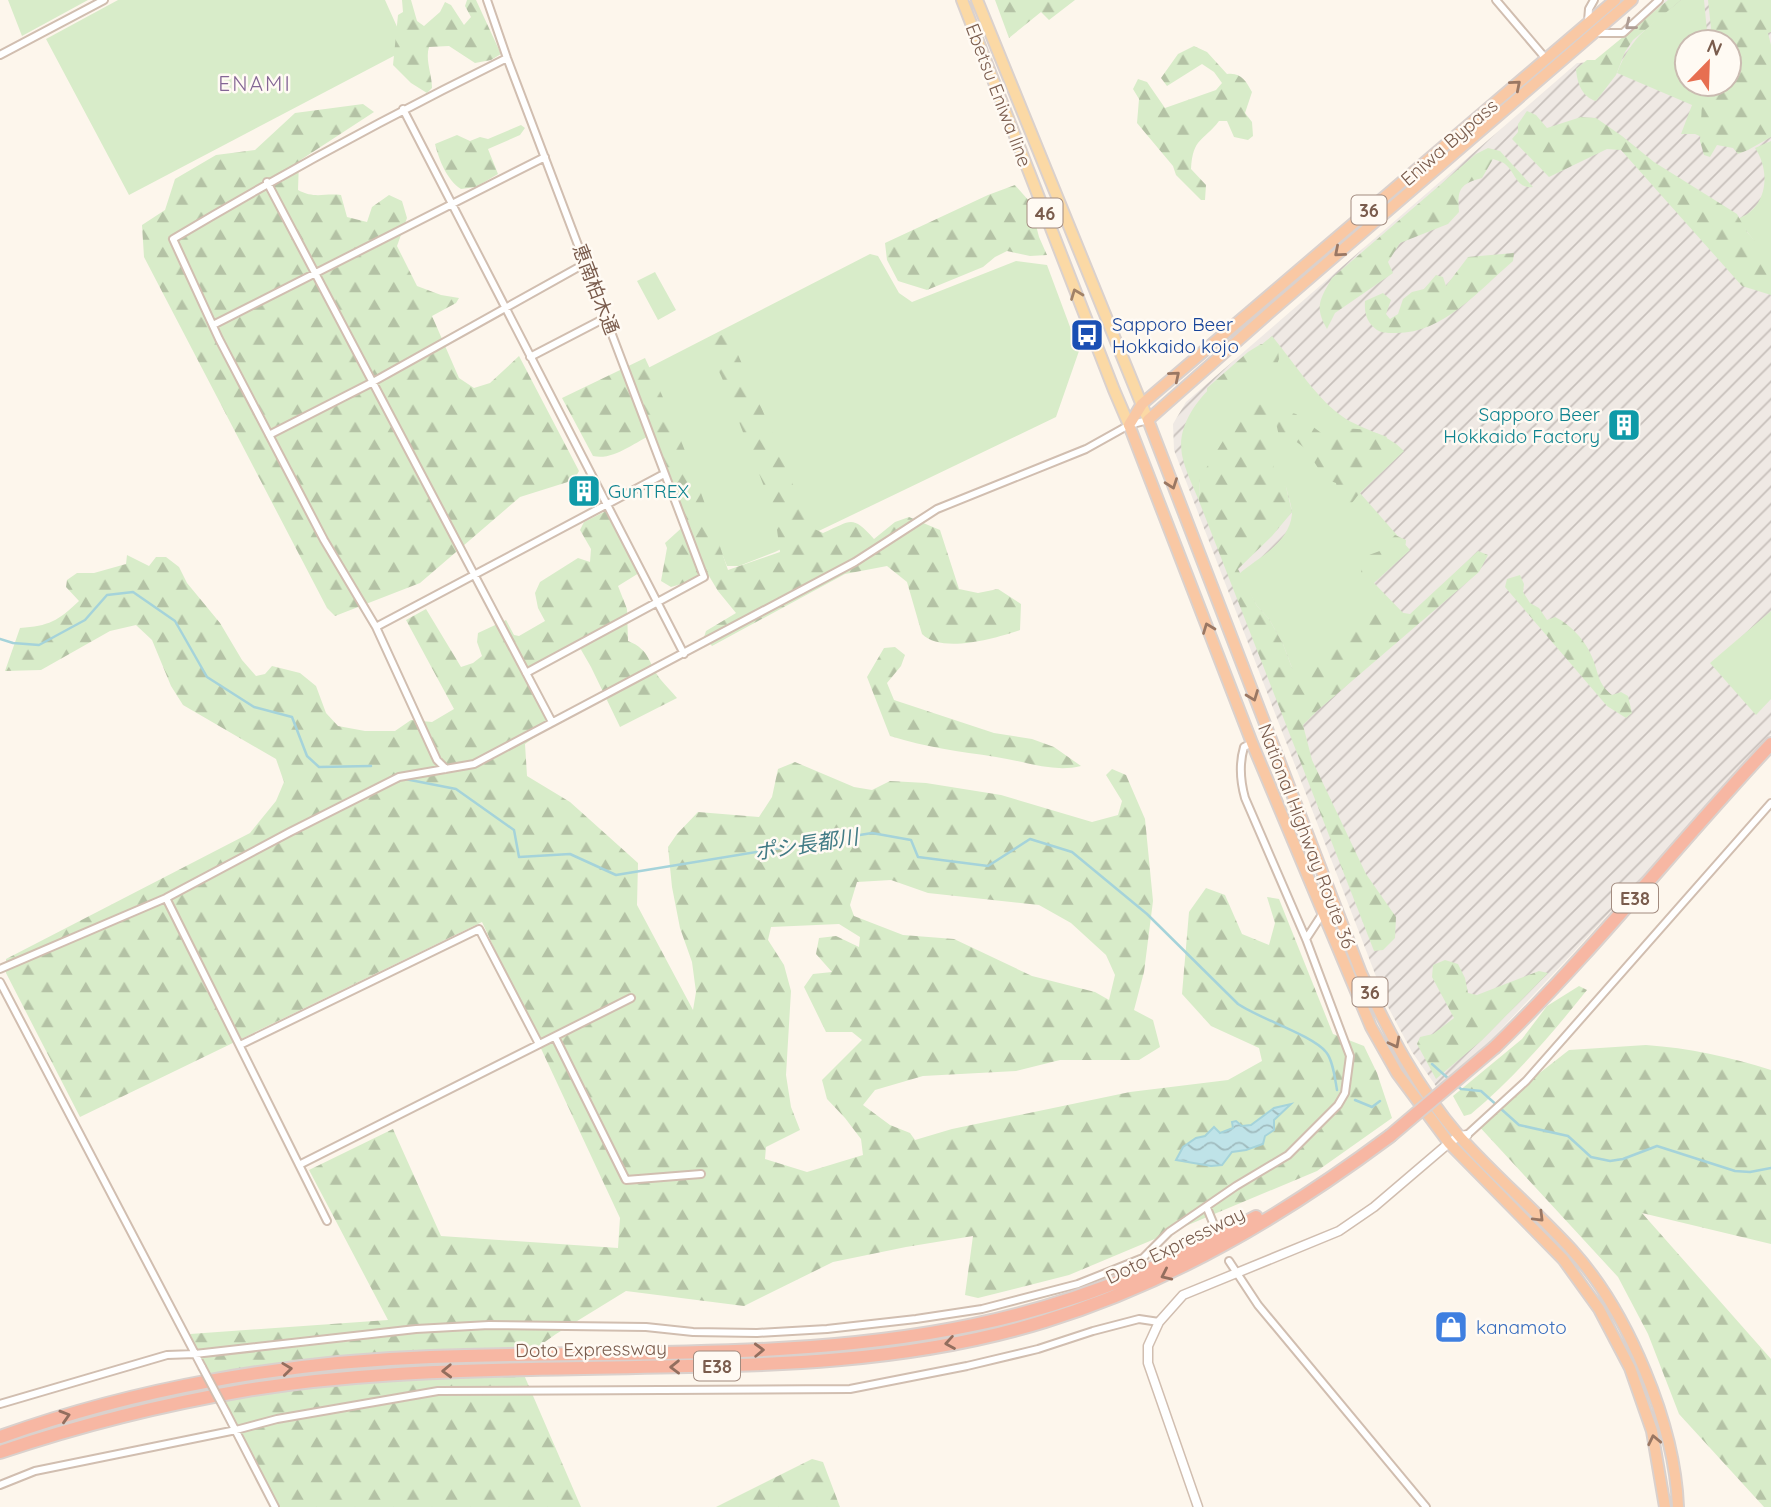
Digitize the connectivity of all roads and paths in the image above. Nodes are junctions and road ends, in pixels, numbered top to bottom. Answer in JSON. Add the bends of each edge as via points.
{"nodes":[{"id":1,"x":104,"y":0,"type":"edge"},
{"id":2,"x":487,"y":0,"type":"edge"},
{"id":3,"x":962,"y":0,"type":"edge"},
{"id":4,"x":977,"y":0,"type":"edge"},
{"id":5,"x":1496,"y":0,"type":"edge"},
{"id":6,"x":1594,"y":0,"type":"edge"},
{"id":7,"x":1615,"y":0,"type":"edge"},
{"id":8,"x":1632,"y":0,"type":"edge"},
{"id":9,"x":1659,"y":0,"type":"edge"},
{"id":10,"x":1591,"y":28,"type":"junction"},
{"id":11,"x":0,"y":55,"type":"edge"},
{"id":12,"x":506,"y":58,"type":"junction"},
{"id":13,"x":1550,"y":64,"type":"junction"},
{"id":14,"x":403,"y":109,"type":"junction"},
{"id":15,"x":545,"y":157,"type":"junction"},
{"id":16,"x":267,"y":182,"type":"junction"},
{"id":17,"x":454,"y":204,"type":"junction"},
{"id":18,"x":586,"y":263,"type":"junction"},
{"id":19,"x":315,"y":274,"type":"junction"},
{"id":20,"x":505,"y":307,"type":"junction"},
{"id":21,"x":607,"y":317,"type":"junction"},
{"id":22,"x":213,"y":325,"type":"junction"},
{"id":23,"x":530,"y":357,"type":"junction"},
{"id":24,"x":371,"y":383,"type":"junction"},
{"id":25,"x":1142,"y":404,"type":"junction"},
{"id":26,"x":1148,"y":420,"type":"junction"},
{"id":27,"x":1129,"y":425,"type":"junction"},
{"id":28,"x":270,"y":435,"type":"junction"},
{"id":29,"x":664,"y":474,"type":"junction"},
{"id":30,"x":609,"y":505,"type":"junction"},
{"id":31,"x":476,"y":575,"type":"junction"},
{"id":32,"x":658,"y":602,"type":"junction"},
{"id":33,"x":376,"y":627,"type":"junction"},
{"id":34,"x":684,"y":654,"type":"junction"},
{"id":35,"x":526,"y":673,"type":"junction"},
{"id":36,"x":552,"y":722,"type":"junction"},
{"id":37,"x":1252,"y":743,"type":"junction"},
{"id":38,"x":1771,"y":744,"type":"edge"},
{"id":39,"x":446,"y":769,"type":"junction"},
{"id":40,"x":1771,"y":803,"type":"edge"},
{"id":41,"x":166,"y":898,"type":"junction"},
{"id":42,"x":1324,"y":913,"type":"junction"},
{"id":43,"x":1306,"y":939,"type":"junction"},
{"id":44,"x":0,"y":969,"type":"edge"},
{"id":45,"x":0,"y":982,"type":"edge"},
{"id":46,"x":631,"y":998,"type":"dead end"},
{"id":47,"x":555,"y":1037,"type":"junction"},
{"id":48,"x":539,"y":1044,"type":"junction"},
{"id":49,"x":240,"y":1045,"type":"junction"},
{"id":50,"x":1390,"y":1136,"type":"junction"},
{"id":51,"x":1463,"y":1136,"type":"junction"},
{"id":52,"x":1449,"y":1143,"type":"junction"},
{"id":53,"x":299,"y":1165,"type":"junction"},
{"id":54,"x":701,"y":1174,"type":"dead end"},
{"id":55,"x":1207,"y":1208,"type":"junction"},
{"id":56,"x":327,"y":1221,"type":"dead end"},
{"id":57,"x":1216,"y":1230,"type":"dead end"},
{"id":58,"x":1229,"y":1261,"type":"dead end"},
{"id":59,"x":1235,"y":1272,"type":"junction"},
{"id":60,"x":1159,"y":1322,"type":"junction"},
{"id":61,"x":195,"y":1354,"type":"junction"},
{"id":62,"x":0,"y":1404,"type":"edge"},
{"id":63,"x":236,"y":1430,"type":"junction"},
{"id":64,"x":0,"y":1437,"type":"edge"},
{"id":65,"x":0,"y":1452,"type":"edge"},
{"id":66,"x":0,"y":1485,"type":"edge"},
{"id":67,"x":275,"y":1507,"type":"edge"},
{"id":68,"x":1198,"y":1507,"type":"edge"},
{"id":69,"x":1426,"y":1507,"type":"edge"},
{"id":70,"x":1665,"y":1507,"type":"edge"},
{"id":71,"x":1678,"y":1507,"type":"edge"}],
"edges":[{"from":1,"to":11,"type":"street"},
{"from":2,"to":12,"type":"street","name":"恵南柏木通"},
{"from":27,"to":3,"type":"main road","name":"Ebetsu Eniwa line","number":"46","one_way":true},
{"from":4,"to":25,"type":"main road","name":"Ebetsu Eniwa line","number":"46"},
{"from":5,"to":13,"type":"street"},
{"from":6,"to":10,"type":"street","via":[[1589,9]]},
{"from":7,"to":10,"type":"highway","name":"Eniwa Bypass","number":"36"},
{"from":8,"to":10,"type":"highway","name":"Eniwa Bypass","number":"36"},
{"from":9,"to":10,"type":"street","one_way":true,"via":[[1623,33]]},
{"from":10,"to":13,"type":"highway","name":"Eniwa Bypass","number":"36"},
{"from":12,"to":14,"type":"street"},
{"from":12,"to":15,"type":"street","name":"恵南柏木通"},
{"from":25,"to":13,"type":"highway","name":"Eniwa Bypass","number":"36","one_way":true},
{"from":13,"to":26,"type":"highway","name":"Eniwa Bypass","number":"36","one_way":true},
{"from":14,"to":16,"type":"street"},
{"from":14,"to":17,"type":"street"},
{"from":15,"to":17,"type":"street"},
{"from":15,"to":18,"type":"street","name":"恵南柏木通"},
{"from":16,"to":19,"type":"street"},
{"from":16,"to":22,"type":"street","via":[[173,239]]},
{"from":17,"to":19,"type":"street"},
{"from":17,"to":20,"type":"street"},
{"from":18,"to":20,"type":"street"},
{"from":18,"to":21,"type":"street","name":"恵南柏木通"},
{"from":19,"to":22,"type":"street"},
{"from":19,"to":24,"type":"street"},
{"from":20,"to":23,"type":"street"},
{"from":20,"to":24,"type":"street"},
{"from":21,"to":23,"type":"street"},
{"from":21,"to":29,"type":"street","name":"恵南柏木通"},
{"from":22,"to":28,"type":"street"},
{"from":23,"to":30,"type":"street"},
{"from":24,"to":28,"type":"street"},
{"from":24,"to":31,"type":"street"},
{"from":25,"to":26,"type":"main road","name":"Ebetsu Eniwa line","number":"46"},
{"from":25,"to":27,"type":"highway","name":"Eniwa Bypass","number":"36"},
{"from":26,"to":27,"type":"street"},
{"from":26,"to":51,"type":"highway","name":"National Highway Route 36","number":"36","one_way":true,"via":[[1361,973],[1405,1063]]},
{"from":27,"to":34,"type":"street","via":[[1086,449],[937,509],[855,562]]},
{"from":37,"to":27,"type":"highway","name":"National Highway Route 36","number":"36","one_way":true},
{"from":28,"to":33,"type":"street"},
{"from":29,"to":30,"type":"street"},
{"from":29,"to":32,"type":"street","name":"恵南柏木通","via":[[704,577]]},
{"from":30,"to":31,"type":"street"},
{"from":30,"to":32,"type":"street"},
{"from":31,"to":33,"type":"street"},
{"from":31,"to":35,"type":"street"},
{"from":32,"to":34,"type":"street"},
{"from":32,"to":35,"type":"street"},
{"from":33,"to":39,"type":"street","via":[[437,760]]},
{"from":34,"to":36,"type":"street"},
{"from":35,"to":36,"type":"street"},
{"from":36,"to":39,"type":"street","via":[[474,764]]},
{"from":37,"to":42,"type":"highway","name":"National Highway Route 36","number":"36"},
{"from":37,"to":43,"type":"street","via":[[1244,747],[1240,759],[1243,790]]},
{"from":38,"to":50,"type":"highway","name":"Doto Expressway","number":"E38","bridge":true,"via":[[1575,965],[1495,1047]]},
{"from":39,"to":41,"type":"street","via":[[399,777]]},
{"from":40,"to":51,"type":"street","via":[[1527,1081]]},
{"from":41,"to":44,"type":"street"},
{"from":41,"to":49,"type":"street"},
{"from":42,"to":43,"type":"street"},
{"from":42,"to":52,"type":"highway","name":"National Highway Route 36","number":"36","via":[[1371,1027],[1396,1073]]},
{"from":43,"to":55,"type":"street","via":[[1350,1056],[1345,1093],[1288,1155]]},
{"from":45,"to":61,"type":"street"},
{"from":46,"to":47,"type":"street"},
{"from":47,"to":48,"type":"street"},
{"from":47,"to":54,"type":"street","via":[[626,1180]]},
{"from":48,"to":49,"type":"street","via":[[479,929]]},
{"from":48,"to":53,"type":"street"},
{"from":49,"to":53,"type":"street"},
{"from":64,"to":50,"type":"highway","name":"Doto Expressway","number":"E38","one_way":true,"via":[[158,1392],[337,1363],[773,1349],[873,1341],[974,1325],[1101,1288],[1162,1263],[1284,1202]]},
{"from":50,"to":65,"type":"highway","name":"Doto Expressway","number":"E38","one_way":true,"via":[[1289,1207],[1168,1274],[1043,1322],[979,1338],[873,1357],[775,1364],[340,1378],[162,1407]]},
{"from":51,"to":52,"type":"street"},
{"from":51,"to":71,"type":"highway","name":"National Highway Route 36","number":"36","one_way":true,"via":[[1574,1252],[1612,1305],[1643,1362],[1665,1429]]},
{"from":52,"to":59,"type":"street","via":[[1339,1231]]},
{"from":70,"to":52,"type":"highway","name":"National Highway Route 36","number":"36","one_way":true,"via":[[1652,1432],[1630,1368],[1599,1309],[1563,1259]]},
{"from":53,"to":56,"type":"street"},
{"from":55,"to":57,"type":"street"},
{"from":55,"to":61,"type":"street","via":[[1169,1232],[1143,1258],[1115,1270],[1034,1297],[916,1320],[757,1333],[489,1325]]},
{"from":58,"to":59,"type":"street"},
{"from":59,"to":60,"type":"street","via":[[1183,1294]]},
{"from":59,"to":69,"type":"street"},
{"from":60,"to":63,"type":"street","via":[[1139,1320],[979,1363],[850,1389],[438,1391]]},
{"from":60,"to":68,"type":"street","via":[[1148,1346],[1148,1363]]},
{"from":61,"to":62,"type":"street","via":[[167,1355]]},
{"from":61,"to":63,"type":"street","bridge":true},
{"from":63,"to":66,"type":"street","via":[[35,1471]]},
{"from":63,"to":67,"type":"street"}]}
